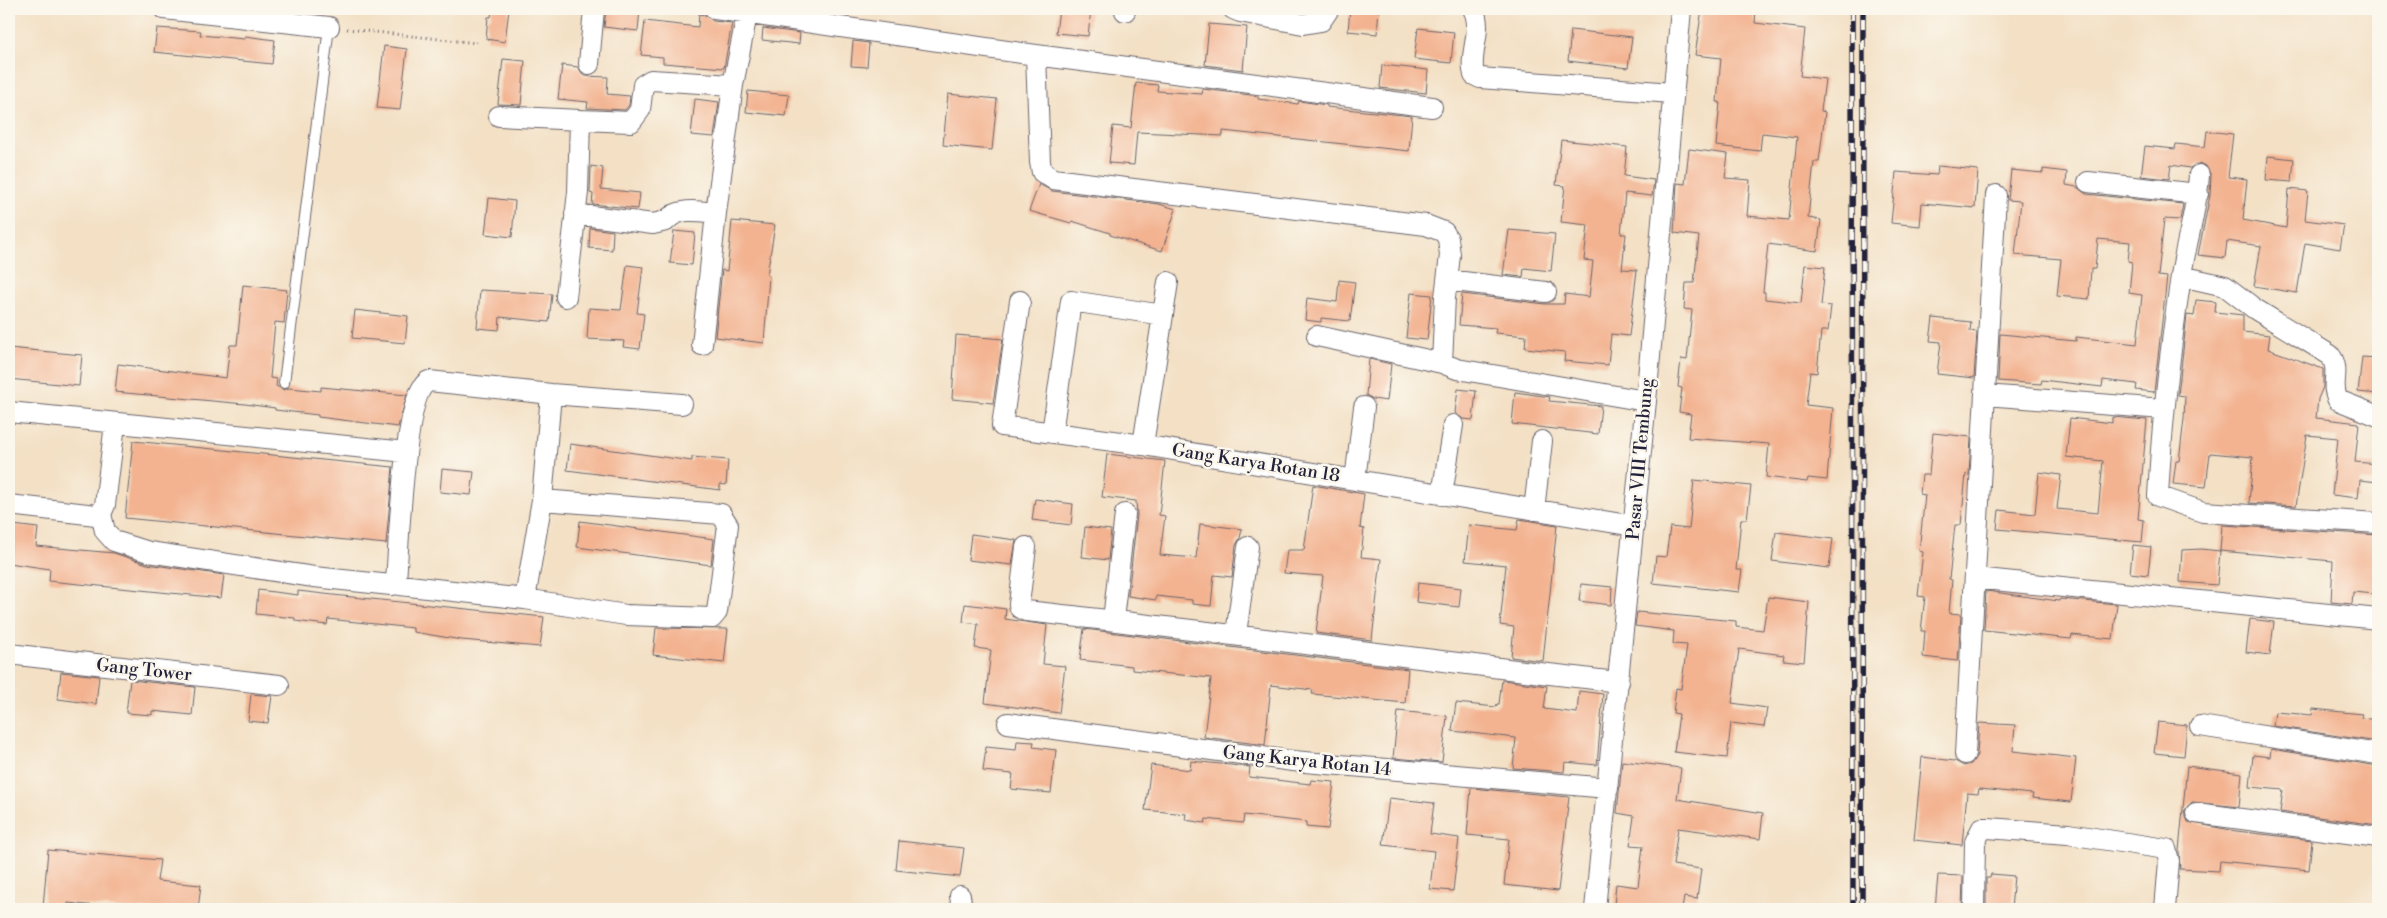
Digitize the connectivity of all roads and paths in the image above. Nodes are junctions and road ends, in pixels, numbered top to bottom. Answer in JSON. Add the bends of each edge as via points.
{"nodes":[{"id":1,"x":164,"y":9,"type":"edge"},
{"id":2,"x":594,"y":9,"type":"edge"},
{"id":3,"x":715,"y":9,"type":"edge"},
{"id":4,"x":1233,"y":9,"type":"edge"},
{"id":5,"x":1329,"y":9,"type":"edge"},
{"id":6,"x":1473,"y":9,"type":"edge"},
{"id":7,"x":1682,"y":9,"type":"edge"},
{"id":8,"x":748,"y":12,"type":"edge"},
{"id":9,"x":328,"y":27,"type":"junction"},
{"id":10,"x":477,"y":42,"type":"dead end"},
{"id":11,"x":1036,"y":54,"type":"junction"},
{"id":12,"x":589,"y":64,"type":"dead end"},
{"id":13,"x":733,"y":85,"type":"junction"},
{"id":14,"x":1672,"y":93,"type":"junction"},
{"id":15,"x":1432,"y":107,"type":"dead end"},
{"id":16,"x":500,"y":116,"type":"dead end"},
{"id":17,"x":580,"y":120,"type":"junction"},
{"id":18,"x":2088,"y":182,"type":"dead end"},
{"id":19,"x":1996,"y":195,"type":"dead end"},
{"id":20,"x":716,"y":213,"type":"junction"},
{"id":21,"x":575,"y":214,"type":"junction"},
{"id":22,"x":2181,"y":276,"type":"junction"},
{"id":23,"x":1447,"y":280,"type":"junction"},
{"id":24,"x":1168,"y":282,"type":"dead end"},
{"id":25,"x":1546,"y":292,"type":"dead end"},
{"id":26,"x":566,"y":297,"type":"dead end"},
{"id":27,"x":1020,"y":301,"type":"dead end"},
{"id":28,"x":1163,"y":315,"type":"junction"},
{"id":29,"x":1317,"y":336,"type":"dead end"},
{"id":30,"x":702,"y":345,"type":"dead end"},
{"id":31,"x":1442,"y":362,"type":"junction"},
{"id":32,"x":284,"y":383,"type":"dead end"},
{"id":33,"x":551,"y":394,"type":"junction"},
{"id":34,"x":1985,"y":395,"type":"junction"},
{"id":35,"x":1646,"y":401,"type":"junction"},
{"id":36,"x":682,"y":404,"type":"dead end"},
{"id":37,"x":1364,"y":407,"type":"dead end"},
{"id":38,"x":2163,"y":409,"type":"junction"},
{"id":39,"x":9,"y":412,"type":"edge"},
{"id":40,"x":2378,"y":416,"type":"edge"},
{"id":41,"x":115,"y":424,"type":"junction"},
{"id":42,"x":1452,"y":425,"type":"dead end"},
{"id":43,"x":1052,"y":433,"type":"junction"},
{"id":44,"x":1542,"y":441,"type":"dead end"},
{"id":45,"x":1143,"y":445,"type":"junction"},
{"id":46,"x":406,"y":452,"type":"junction"},
{"id":47,"x":1355,"y":480,"type":"junction"},
{"id":48,"x":1442,"y":495,"type":"junction"},
{"id":49,"x":542,"y":500,"type":"junction"},
{"id":50,"x":9,"y":505,"type":"edge"},
{"id":51,"x":1534,"y":510,"type":"junction"},
{"id":52,"x":101,"y":514,"type":"junction"},
{"id":53,"x":1125,"y":514,"type":"dead end"},
{"id":54,"x":2378,"y":523,"type":"edge"},
{"id":55,"x":1634,"y":526,"type":"junction"},
{"id":56,"x":1026,"y":547,"type":"dead end"},
{"id":57,"x":1248,"y":547,"type":"dead end"},
{"id":58,"x":1975,"y":578,"type":"junction"},
{"id":59,"x":398,"y":584,"type":"junction"},
{"id":60,"x":525,"y":599,"type":"junction"},
{"id":61,"x":2378,"y":619,"type":"edge"},
{"id":62,"x":1113,"y":620,"type":"junction"},
{"id":63,"x":1236,"y":634,"type":"junction"},
{"id":64,"x":9,"y":654,"type":"edge"},
{"id":65,"x":1619,"y":682,"type":"junction"},
{"id":66,"x":279,"y":685,"type":"dead end"},
{"id":67,"x":1008,"y":723,"type":"dead end"},
{"id":68,"x":2200,"y":726,"type":"dead end"},
{"id":69,"x":1965,"y":754,"type":"dead end"},
{"id":70,"x":2378,"y":754,"type":"edge"},
{"id":71,"x":1608,"y":788,"type":"junction"},
{"id":72,"x":2196,"y":812,"type":"dead end"},
{"id":73,"x":2378,"y":837,"type":"edge"},
{"id":74,"x":1595,"y":909,"type":"edge"},
{"id":75,"x":1974,"y":909,"type":"edge"},
{"id":76,"x":2165,"y":909,"type":"edge"}],
"edges":[{"from":1,"to":9,"type":"street"},
{"from":2,"to":12,"type":"street"},
{"from":3,"to":8,"type":"street"},
{"from":4,"to":5,"type":"street","via":[[1303,24],[1321,21]]},
{"from":6,"to":14,"type":"street","via":[[1477,24],[1472,68],[1474,75],[1480,78]]},
{"from":7,"to":14,"type":"street","name":"Pasar VIII Tembung"},
{"from":8,"to":11,"type":"street"},
{"from":8,"to":13,"type":"street"},
{"from":9,"to":10,"type":"path"},
{"from":9,"to":32,"type":"lane"},
{"from":11,"to":15,"type":"street"},
{"from":11,"to":23,"type":"street","via":[[1040,162],[1042,172],[1053,179],[1426,225],[1444,232],[1448,239]]},
{"from":13,"to":17,"type":"street","via":[[651,80],[643,85],[640,110],[631,122]]},
{"from":13,"to":20,"type":"street"},
{"from":14,"to":35,"type":"street","name":"Pasar VIII Tembung"},
{"from":16,"to":17,"type":"street"},
{"from":17,"to":21,"type":"street"},
{"from":18,"to":22,"type":"street","via":[[2198,185]]},
{"from":19,"to":34,"type":"street"},
{"from":20,"to":21,"type":"street","via":[[680,212],[670,216],[666,222],[653,224]]},
{"from":20,"to":30,"type":"street"},
{"from":21,"to":26,"type":"street"},
{"from":22,"to":38,"type":"street"},
{"from":22,"to":40,"type":"street","via":[[2225,286],[2255,309],[2330,355],[2337,365],[2334,392],[2338,400]]},
{"from":23,"to":25,"type":"street"},
{"from":23,"to":31,"type":"street"},
{"from":24,"to":28,"type":"street"},
{"from":27,"to":43,"type":"street","name":"Gang Karya Rotan 18","via":[[1002,426]]},
{"from":28,"to":43,"type":"street","via":[[1071,301]]},
{"from":28,"to":45,"type":"street"},
{"from":29,"to":31,"type":"street"},
{"from":31,"to":35,"type":"street","via":[[1466,370]]},
{"from":33,"to":36,"type":"street"},
{"from":33,"to":46,"type":"street","via":[[452,382],[425,382],[416,398]]},
{"from":33,"to":49,"type":"street"},
{"from":34,"to":38,"type":"street"},
{"from":34,"to":58,"type":"street"},
{"from":35,"to":55,"type":"street","name":"Pasar VIII Tembung"},
{"from":37,"to":47,"type":"street"},
{"from":38,"to":54,"type":"street","via":[[2158,496],[2203,512]]},
{"from":39,"to":41,"type":"street"},
{"from":41,"to":46,"type":"street"},
{"from":41,"to":52,"type":"street","via":[[105,505]]},
{"from":42,"to":48,"type":"street"},
{"from":43,"to":45,"type":"street","name":"Gang Karya Rotan 18"},
{"from":44,"to":51,"type":"street"},
{"from":45,"to":47,"type":"street","name":"Gang Karya Rotan 18"},
{"from":46,"to":59,"type":"street"},
{"from":47,"to":48,"type":"street","name":"Gang Karya Rotan 18"},
{"from":48,"to":51,"type":"street","name":"Gang Karya Rotan 18"},
{"from":49,"to":60,"type":"street"},
{"from":49,"to":60,"type":"street","via":[[721,514],[728,530],[717,612],[709,618],[626,614]]},
{"from":50,"to":52,"type":"street"},
{"from":51,"to":55,"type":"street","name":"Gang Karya Rotan 18"},
{"from":52,"to":59,"type":"street","via":[[105,531],[114,541],[149,552],[314,577],[391,586]]},
{"from":53,"to":62,"type":"street"},
{"from":55,"to":65,"type":"street","name":"Pasar VIII Tembung"},
{"from":56,"to":62,"type":"street","via":[[1019,604],[1022,610]]},
{"from":57,"to":63,"type":"street"},
{"from":58,"to":61,"type":"street"},
{"from":58,"to":69,"type":"street"},
{"from":59,"to":60,"type":"street"},
{"from":62,"to":63,"type":"street"},
{"from":63,"to":65,"type":"street","via":[[1435,662]]},
{"from":64,"to":66,"type":"street","name":"Gang Tower"},
{"from":65,"to":71,"type":"street","name":"Pasar VIII Tembung"},
{"from":67,"to":71,"type":"street","name":"Gang Karya Rotan 14","via":[[1293,761]]},
{"from":68,"to":70,"type":"street"},
{"from":71,"to":74,"type":"street","name":"Pasar VIII Tembung"},
{"from":72,"to":73,"type":"street"},
{"from":75,"to":76,"type":"street","via":[[1975,842],[1982,828],[1988,828],[2068,834],[2166,849],[2169,861]]}]}
